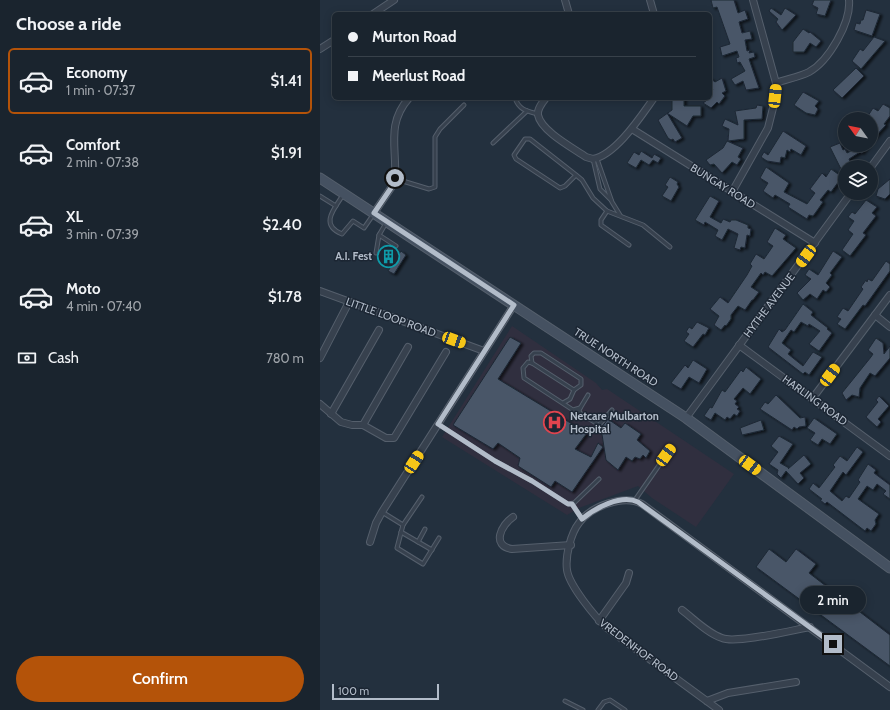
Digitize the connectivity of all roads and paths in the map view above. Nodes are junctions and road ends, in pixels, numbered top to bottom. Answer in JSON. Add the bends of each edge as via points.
{"nodes":[{"id":1,"x":394,"y":0,"type":"edge"},
{"id":2,"x":565,"y":0,"type":"edge"},
{"id":3,"x":650,"y":0,"type":"edge"},
{"id":4,"x":753,"y":0,"type":"edge"},
{"id":5,"x":849,"y":0,"type":"edge"},
{"id":6,"x":376,"y":12,"type":"edge"},
{"id":7,"x":568,"y":12,"type":"edge"},
{"id":8,"x":653,"y":12,"type":"edge"},
{"id":9,"x":332,"y":41,"type":"edge"},
{"id":10,"x":320,"y":49,"type":"edge"},
{"id":11,"x":776,"y":83,"type":"junction"},
{"id":12,"x":408,"y":100,"type":"edge"},
{"id":13,"x":516,"y":100,"type":"edge"},
{"id":14,"x":545,"y":100,"type":"edge"},
{"id":15,"x":653,"y":100,"type":"edge"},
{"id":16,"x":464,"y":106,"type":"dead end"},
{"id":17,"x":527,"y":111,"type":"junction"},
{"id":18,"x":538,"y":114,"type":"junction"},
{"id":19,"x":632,"y":129,"type":"junction"},
{"id":20,"x":890,"y":141,"type":"edge"},
{"id":21,"x":493,"y":143,"type":"dead end"},
{"id":22,"x":595,"y":159,"type":"junction"},
{"id":23,"x":875,"y":160,"type":"edge"},
{"id":24,"x":576,"y":174,"type":"junction"},
{"id":25,"x":320,"y":178,"type":"edge"},
{"id":26,"x":395,"y":178,"type":"junction"},
{"id":27,"x":732,"y":192,"type":"junction"},
{"id":28,"x":344,"y":194,"type":"junction"},
{"id":29,"x":320,"y":196,"type":"edge"},
{"id":30,"x":847,"y":200,"type":"edge"},
{"id":31,"x":612,"y":202,"type":"junction"},
{"id":32,"x":336,"y":206,"type":"junction"},
{"id":33,"x":607,"y":211,"type":"junction"},
{"id":34,"x":374,"y":213,"type":"junction"},
{"id":35,"x":620,"y":215,"type":"junction"},
{"id":36,"x":387,"y":222,"type":"junction"},
{"id":37,"x":379,"y":235,"type":"junction"},
{"id":38,"x":815,"y":243,"type":"junction"},
{"id":39,"x":629,"y":245,"type":"dead end"},
{"id":40,"x":396,"y":246,"type":"dead end"},
{"id":41,"x":670,"y":247,"type":"dead end"},
{"id":42,"x":376,"y":253,"type":"dead end"},
{"id":43,"x":320,"y":291,"type":"edge"},
{"id":44,"x":890,"y":295,"type":"edge"},
{"id":45,"x":349,"y":302,"type":"junction"},
{"id":46,"x":514,"y":305,"type":"junction"},
{"id":47,"x":875,"y":315,"type":"junction"},
{"id":48,"x":890,"y":327,"type":"edge"},
{"id":49,"x":379,"y":330,"type":"dead end"},
{"id":50,"x":739,"y":345,"type":"junction"},
{"id":51,"x":408,"y":347,"type":"dead end"},
{"id":52,"x":484,"y":351,"type":"junction"},
{"id":53,"x":446,"y":352,"type":"dead end"},
{"id":54,"x":320,"y":358,"type":"edge"},
{"id":55,"x":532,"y":363,"type":"junction"},
{"id":56,"x":574,"y":390,"type":"junction"},
{"id":57,"x":588,"y":395,"type":"dead end"},
{"id":58,"x":812,"y":399,"type":"junction"},
{"id":59,"x":563,"y":403,"type":"junction"},
{"id":60,"x":320,"y":404,"type":"edge"},
{"id":61,"x":580,"y":408,"type":"junction"},
{"id":62,"x":612,"y":410,"type":"dead end"},
{"id":63,"x":331,"y":414,"type":"junction"},
{"id":64,"x":686,"y":418,"type":"junction"},
{"id":65,"x":438,"y":424,"type":"junction"},
{"id":66,"x":363,"y":425,"type":"junction"},
{"id":67,"x":671,"y":448,"type":"dead end"},
{"id":68,"x":890,"y":456,"type":"edge"},
{"id":69,"x":599,"y":478,"type":"dead end"},
{"id":70,"x":422,"y":498,"type":"dead end"},
{"id":71,"x":635,"y":500,"type":"junction"},
{"id":72,"x":572,"y":504,"type":"junction"},
{"id":73,"x":382,"y":512,"type":"junction"},
{"id":74,"x":513,"y":517,"type":"dead end"},
{"id":75,"x":582,"y":519,"type":"junction"},
{"id":76,"x":403,"y":525,"type":"junction"},
{"id":77,"x":425,"y":529,"type":"dead end"},
{"id":78,"x":401,"y":532,"type":"junction"},
{"id":79,"x":439,"y":538,"type":"dead end"},
{"id":80,"x":370,"y":542,"type":"dead end"},
{"id":81,"x":418,"y":542,"type":"junction"},
{"id":82,"x":571,"y":544,"type":"junction"},
{"id":83,"x":432,"y":550,"type":"junction"},
{"id":84,"x":890,"y":568,"type":"edge"},
{"id":85,"x":629,"y":573,"type":"dead end"},
{"id":86,"x":682,"y":610,"type":"dead end"},
{"id":87,"x":599,"y":621,"type":"junction"},
{"id":88,"x":810,"y":627,"type":"junction"},
{"id":89,"x":796,"y":682,"type":"dead end"},
{"id":90,"x":890,"y":687,"type":"edge"},
{"id":91,"x":565,"y":701,"type":"dead end"},
{"id":92,"x":707,"y":701,"type":"junction"},
{"id":93,"x":583,"y":710,"type":"edge"},
{"id":94,"x":598,"y":710,"type":"edge"},
{"id":95,"x":625,"y":710,"type":"edge"},
{"id":96,"x":719,"y":710,"type":"edge"}],
"edges":[{"from":1,"to":6,"type":"street"},
{"from":2,"to":7,"type":"street"},
{"from":3,"to":8,"type":"street"},
{"from":4,"to":11,"type":"street"},
{"from":5,"to":11,"type":"street","via":[[842,31],[819,63],[809,71]]},
{"from":9,"to":10,"type":"street"},
{"from":11,"to":27,"type":"street","via":[[768,128]]},
{"from":12,"to":26,"type":"street","via":[[397,117],[393,132]]},
{"from":13,"to":17,"type":"lane","via":[[517,104]]},
{"from":14,"to":18,"type":"street"},
{"from":15,"to":19,"type":"street"},
{"from":16,"to":26,"type":"lane","via":[[435,137],[435,187],[429,189]]},
{"from":17,"to":18,"type":"lane"},
{"from":17,"to":21,"type":"lane"},
{"from":18,"to":22,"type":"street","via":[[549,131],[586,157]]},
{"from":19,"to":22,"type":"street","via":[[610,150]]},
{"from":19,"to":27,"type":"street","name":"BUNGAY ROAD"},
{"from":20,"to":23,"type":"street"},
{"from":22,"to":31,"type":"lane"},
{"from":22,"to":31,"type":"lane","via":[[600,189]]},
{"from":24,"to":24,"type":"lane","via":[[528,138],[523,140],[514,155],[516,160],[560,188]]},
{"from":24,"to":33,"type":"lane","via":[[593,198]]},
{"from":25,"to":28,"type":"main road","name":"TRUE NORTH ROAD"},
{"from":26,"to":34,"type":"street","via":[[390,191]]},
{"from":27,"to":38,"type":"street","name":"BUNGAY ROAD"},
{"from":28,"to":32,"type":"lane"},
{"from":28,"to":34,"type":"main road","name":"TRUE NORTH ROAD"},
{"from":29,"to":32,"type":"lane"},
{"from":30,"to":38,"type":"street","name":"HYTHE AVENUE"},
{"from":31,"to":35,"type":"lane"},
{"from":32,"to":34,"type":"lane","via":[[327,222],[330,228],[342,234],[353,221],[366,227]]},
{"from":33,"to":35,"type":"lane"},
{"from":33,"to":39,"type":"lane","via":[[601,225]]},
{"from":34,"to":36,"type":"main road","name":"TRUE NORTH ROAD"},
{"from":35,"to":41,"type":"lane","via":[[643,225]]},
{"from":36,"to":37,"type":"lane"},
{"from":36,"to":46,"type":"main road","name":"TRUE NORTH ROAD"},
{"from":37,"to":40,"type":"lane"},
{"from":37,"to":42,"type":"lane"},
{"from":38,"to":50,"type":"street","name":"HYTHE AVENUE"},
{"from":43,"to":45,"type":"street","name":"LITTLE LOOP ROAD"},
{"from":44,"to":47,"type":"street"},
{"from":45,"to":52,"type":"street","name":"LITTLE LOOP ROAD"},
{"from":45,"to":54,"type":"street"},
{"from":46,"to":52,"type":"street"},
{"from":46,"to":64,"type":"main road","name":"TRUE NORTH ROAD"},
{"from":47,"to":48,"type":"street"},
{"from":47,"to":58,"type":"street"},
{"from":49,"to":63,"type":"street"},
{"from":50,"to":58,"type":"street","name":"HARLING ROAD"},
{"from":50,"to":64,"type":"street","name":"HYTHE AVENUE"},
{"from":51,"to":66,"type":"street"},
{"from":52,"to":65,"type":"street"},
{"from":53,"to":66,"type":"street","via":[[394,438],[386,438]]},
{"from":55,"to":56,"type":"lane"},
{"from":55,"to":56,"type":"lane","via":[[531,356],[534,353],[542,353],[581,379],[581,385]]},
{"from":55,"to":59,"type":"lane","via":[[528,362],[523,368],[524,378]]},
{"from":56,"to":59,"type":"lane","via":[[570,399]]},
{"from":57,"to":61,"type":"lane"},
{"from":58,"to":68,"type":"street","name":"HARLING ROAD"},
{"from":59,"to":61,"type":"lane","via":[[573,410]]},
{"from":60,"to":63,"type":"street"},
{"from":61,"to":62,"type":"lane","via":[[579,413],[599,425]]},
{"from":63,"to":66,"type":"street","via":[[341,422]]},
{"from":64,"to":84,"type":"main road","name":"TRUE NORTH ROAD"},
{"from":65,"to":72,"type":"lane","via":[[495,461]]},
{"from":65,"to":73,"type":"street"},
{"from":67,"to":71,"type":"lane"},
{"from":69,"to":72,"type":"lane"},
{"from":70,"to":76,"type":"lane"},
{"from":71,"to":75,"type":"street","name":"VREDENHOF ROAD","via":[[620,500]]},
{"from":71,"to":88,"type":"street"},
{"from":72,"to":75,"type":"lane"},
{"from":73,"to":76,"type":"lane"},
{"from":73,"to":80,"type":"street"},
{"from":74,"to":82,"type":"street","via":[[500,532],[501,542],[507,548]]},
{"from":75,"to":82,"type":"street","name":"VREDENHOF ROAD","via":[[576,527]]},
{"from":76,"to":78,"type":"lane"},
{"from":77,"to":81,"type":"lane"},
{"from":78,"to":81,"type":"lane"},
{"from":78,"to":83,"type":"lane","via":[[397,548],[415,560],[423,564]]},
{"from":79,"to":83,"type":"lane"},
{"from":81,"to":83,"type":"lane"},
{"from":82,"to":87,"type":"street","name":"VREDENHOF ROAD","via":[[567,563],[569,576]]},
{"from":85,"to":87,"type":"street","via":[[626,583]]},
{"from":86,"to":88,"type":"street","via":[[724,639],[753,637]]},
{"from":87,"to":92,"type":"street","name":"VREDENHOF ROAD"},
{"from":88,"to":90,"type":"street"},
{"from":89,"to":92,"type":"street","via":[[728,693]]},
{"from":91,"to":93,"type":"lane"},
{"from":92,"to":96,"type":"street","name":"VREDENHOF ROAD"},
{"from":94,"to":95,"type":"lane","via":[[604,702],[610,700]]}]}
